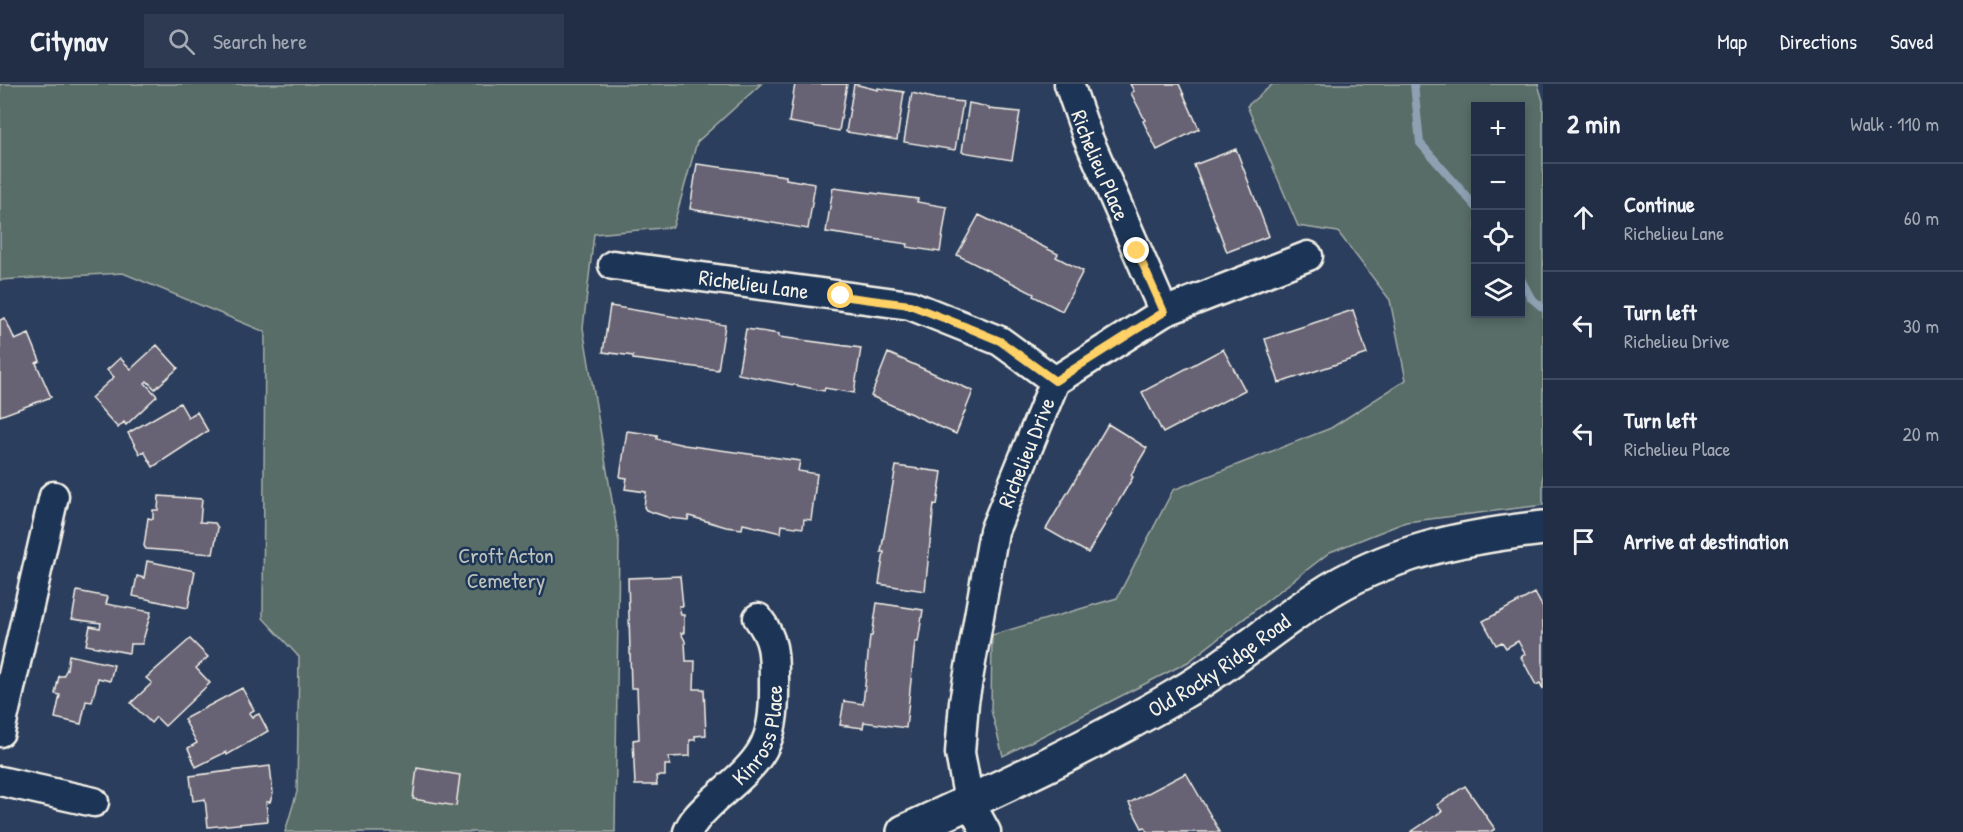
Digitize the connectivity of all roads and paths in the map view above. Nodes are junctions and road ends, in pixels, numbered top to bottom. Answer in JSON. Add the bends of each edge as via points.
{"nodes":[{"id":1,"x":1069,"y":84,"type":"edge"},
{"id":2,"x":1308,"y":256,"type":"dead end"},
{"id":3,"x":613,"y":265,"type":"dead end"},
{"id":4,"x":1164,"y":312,"type":"junction"},
{"id":5,"x":1055,"y":381,"type":"junction"},
{"id":6,"x":54,"y":496,"type":"dead end"},
{"id":7,"x":1543,"y":528,"type":"edge"},
{"id":8,"x":758,"y":618,"type":"dead end"},
{"id":9,"x":0,"y":732,"type":"edge"},
{"id":10,"x":0,"y":781,"type":"edge"},
{"id":11,"x":969,"y":801,"type":"junction"},
{"id":12,"x":94,"y":802,"type":"dead end"},
{"id":13,"x":688,"y":832,"type":"edge"},
{"id":14,"x":904,"y":832,"type":"edge"},
{"id":15,"x":986,"y":832,"type":"edge"}],
"edges":[{"from":1,"to":4,"type":"street","name":"Richelieu Place","via":[[1088,138]]},
{"from":2,"to":4,"type":"street","name":"Richelieu Drive"},
{"from":3,"to":5,"type":"street","name":"Richelieu Lane","via":[[910,305],[1000,341]]},
{"from":4,"to":5,"type":"street","name":"Richelieu Drive"},
{"from":5,"to":11,"type":"street","name":"Richelieu Drive","via":[[994,531],[964,702],[960,753]]},
{"from":6,"to":9,"type":"street"},
{"from":7,"to":11,"type":"street","name":"Old Rocky Ridge Road","via":[[1451,541],[1365,572],[1319,597],[1148,713]]},
{"from":8,"to":13,"type":"street","name":"Kinross Place","via":[[770,634],[774,658],[775,712],[771,733],[754,764],[699,814]]},
{"from":10,"to":12,"type":"street"},
{"from":11,"to":14,"type":"street","name":"Old Rocky Ridge Road"},
{"from":11,"to":15,"type":"street","name":"Richelieu Drive"}]}
